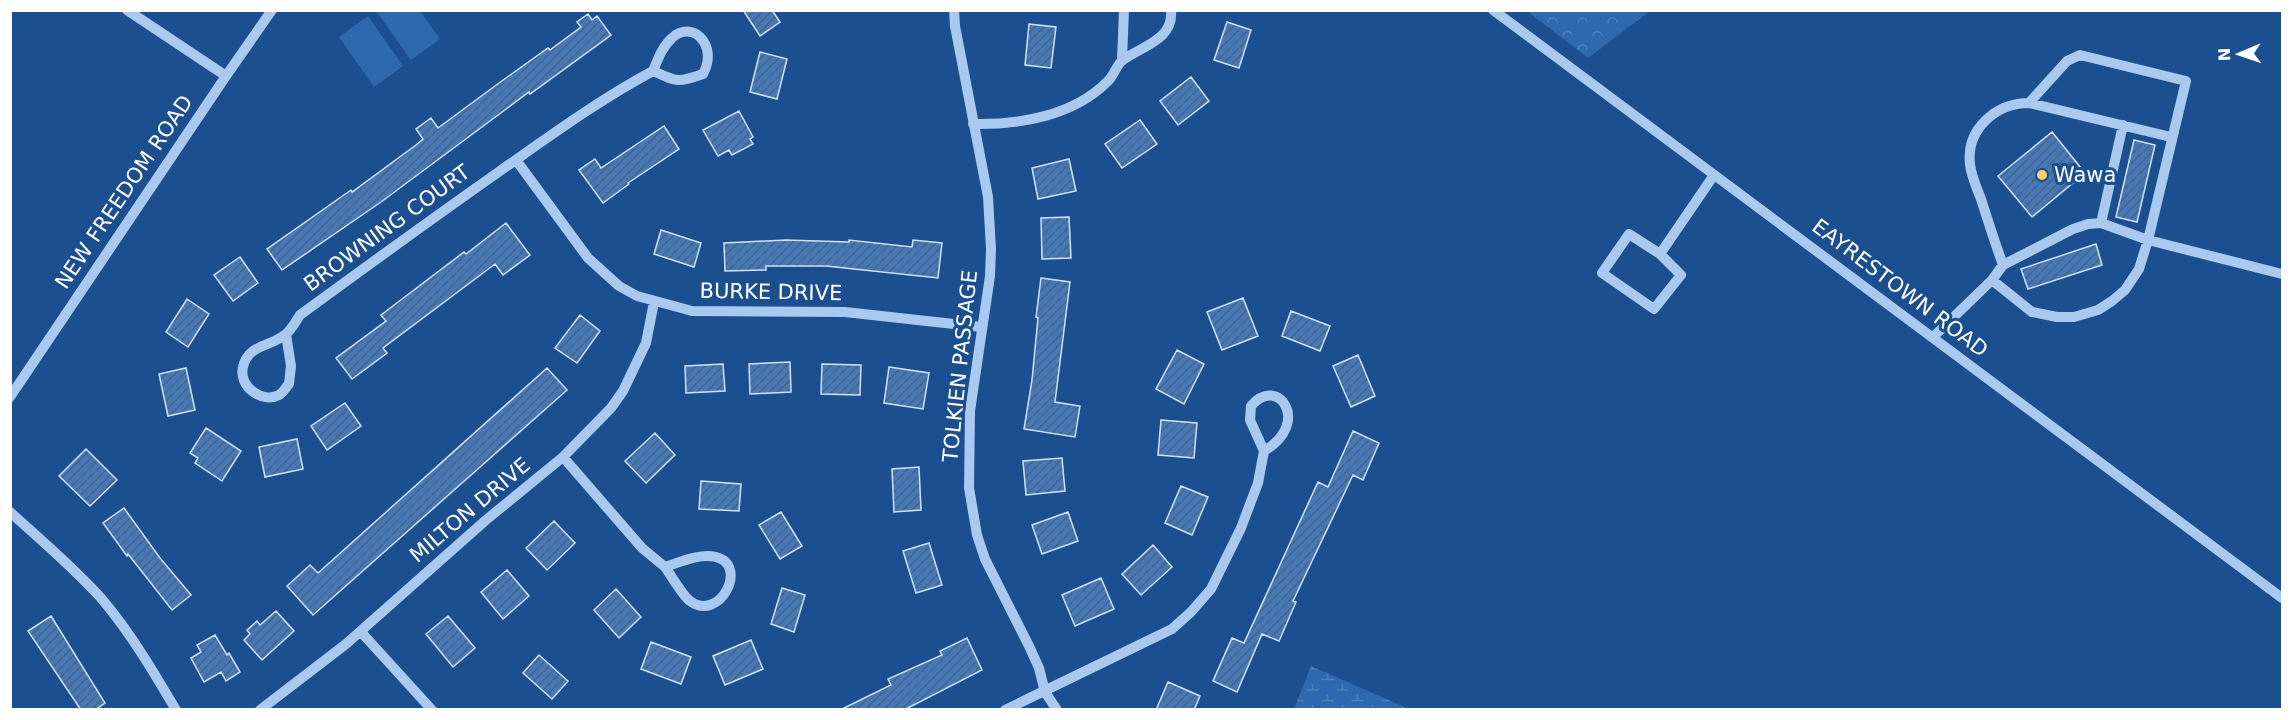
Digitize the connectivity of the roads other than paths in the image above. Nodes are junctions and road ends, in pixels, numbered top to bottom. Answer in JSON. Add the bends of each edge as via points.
{"nodes":[{"id":1,"x":128,"y":10,"type":"edge"},
{"id":2,"x":272,"y":10,"type":"edge"},
{"id":3,"x":954,"y":10,"type":"edge"},
{"id":4,"x":1124,"y":10,"type":"edge"},
{"id":5,"x":1171,"y":10,"type":"edge"},
{"id":6,"x":1493,"y":10,"type":"edge"},
{"id":7,"x":1122,"y":60,"type":"junction"},
{"id":8,"x":653,"y":71,"type":"junction"},
{"id":9,"x":226,"y":76,"type":"junction"},
{"id":10,"x":2029,"y":103,"type":"junction"},
{"id":11,"x":973,"y":124,"type":"junction"},
{"id":12,"x":2123,"y":125,"type":"junction"},
{"id":13,"x":2171,"y":136,"type":"junction"},
{"id":14,"x":516,"y":160,"type":"junction"},
{"id":15,"x":1714,"y":175,"type":"junction"},
{"id":16,"x":2101,"y":223,"type":"junction"},
{"id":17,"x":2148,"y":240,"type":"junction"},
{"id":18,"x":1660,"y":254,"type":"junction"},
{"id":19,"x":2003,"y":265,"type":"junction"},
{"id":20,"x":2283,"y":274,"type":"edge"},
{"id":21,"x":1992,"y":280,"type":"junction"},
{"id":22,"x":654,"y":302,"type":"junction"},
{"id":23,"x":981,"y":327,"type":"junction"},
{"id":24,"x":286,"y":334,"type":"junction"},
{"id":25,"x":1934,"y":338,"type":"junction"},
{"id":26,"x":10,"y":397,"type":"edge"},
{"id":27,"x":1264,"y":451,"type":"junction"},
{"id":28,"x":563,"y":457,"type":"junction"},
{"id":29,"x":10,"y":512,"type":"edge"},
{"id":30,"x":665,"y":567,"type":"junction"},
{"id":31,"x":2283,"y":598,"type":"edge"},
{"id":32,"x":361,"y":632,"type":"junction"},
{"id":33,"x":1045,"y":692,"type":"junction"},
{"id":34,"x":176,"y":710,"type":"edge"},
{"id":35,"x":260,"y":710,"type":"edge"},
{"id":36,"x":432,"y":710,"type":"edge"},
{"id":37,"x":1005,"y":710,"type":"edge"},
{"id":38,"x":1057,"y":710,"type":"edge"}],
"edges":[{"from":1,"to":9,"type":"street"},
{"from":2,"to":9,"type":"street","name":"NEW FREEDOM ROAD"},
{"from":3,"to":11,"type":"street","name":"TOLKIEN PASSAGE"},
{"from":4,"to":7,"type":"street"},
{"from":5,"to":7,"type":"street","via":[[1172,21],[1164,35]]},
{"from":6,"to":15,"type":"street","name":"EAYRESTOWN ROAD"},
{"from":7,"to":11,"type":"street","via":[[1109,81],[1095,92],[1052,115],[994,125]]},
{"from":8,"to":8,"type":"street","via":[[683,81],[703,74],[709,63],[705,41],[689,32],[673,36]]},
{"from":8,"to":14,"type":"street","name":"BROWNING COURT"},
{"from":9,"to":26,"type":"street","name":"NEW FREEDOM ROAD"},
{"from":10,"to":12,"type":"street"},
{"from":10,"to":13,"type":"street","via":[[2067,61],[2080,55],[2186,81]]},
{"from":10,"to":19,"type":"street","via":[[2007,106],[1992,114],[1977,131],[1971,148],[1971,171]]},
{"from":11,"to":23,"type":"street","name":"TOLKIEN PASSAGE","via":[[990,223],[990,276]]},
{"from":12,"to":13,"type":"street"},
{"from":12,"to":16,"type":"street"},
{"from":13,"to":17,"type":"street"},
{"from":14,"to":22,"type":"street","name":"BURKE DRIVE","via":[[553,213],[603,273],[619,286]]},
{"from":14,"to":24,"type":"street","name":"BROWNING COURT","via":[[300,315]]},
{"from":15,"to":18,"type":"street"},
{"from":15,"to":25,"type":"street","name":"EAYRESTOWN ROAD"},
{"from":16,"to":17,"type":"street"},
{"from":16,"to":19,"type":"street","via":[[2073,229]]},
{"from":17,"to":20,"type":"street"},
{"from":17,"to":21,"type":"street","via":[[2139,269],[2125,290],[2105,306],[2082,315],[2057,317],[2032,312]]},
{"from":18,"to":18,"type":"street","via":[[1629,234],[1602,273],[1654,309],[1681,275]]},
{"from":19,"to":21,"type":"street"},
{"from":21,"to":25,"type":"street"},
{"from":22,"to":23,"type":"street","name":"BURKE DRIVE","via":[[701,312],[845,312]]},
{"from":22,"to":28,"type":"street","name":"MILTON DRIVE","via":[[646,343],[623,391]]},
{"from":23,"to":33,"type":"street","name":"TOLKIEN PASSAGE","via":[[969,438],[972,509],[985,559],[1039,668]]},
{"from":24,"to":24,"type":"street","name":"BROWNING COURT","via":[[250,351],[243,365],[247,388],[262,397],[279,395],[289,384],[291,366]]},
{"from":25,"to":31,"type":"street","name":"EAYRESTOWN ROAD"},
{"from":27,"to":27,"type":"street","via":[[1250,413],[1255,402],[1276,397],[1288,407],[1288,417],[1281,436]]},
{"from":27,"to":33,"type":"street","via":[[1258,483],[1241,528],[1211,589],[1191,612],[1172,629]]},
{"from":28,"to":30,"type":"street","via":[[642,548]]},
{"from":28,"to":32,"type":"street","name":"MILTON DRIVE"},
{"from":29,"to":34,"type":"street","via":[[67,562],[101,599],[144,654]]},
{"from":30,"to":30,"type":"street","via":[[694,558],[716,557],[726,563],[731,576],[729,590],[719,602],[703,605],[690,601]]},
{"from":32,"to":35,"type":"street","name":"MILTON DRIVE"},
{"from":32,"to":36,"type":"street"},
{"from":33,"to":37,"type":"street"},
{"from":33,"to":38,"type":"street","name":"TOLKIEN PASSAGE"}]}
